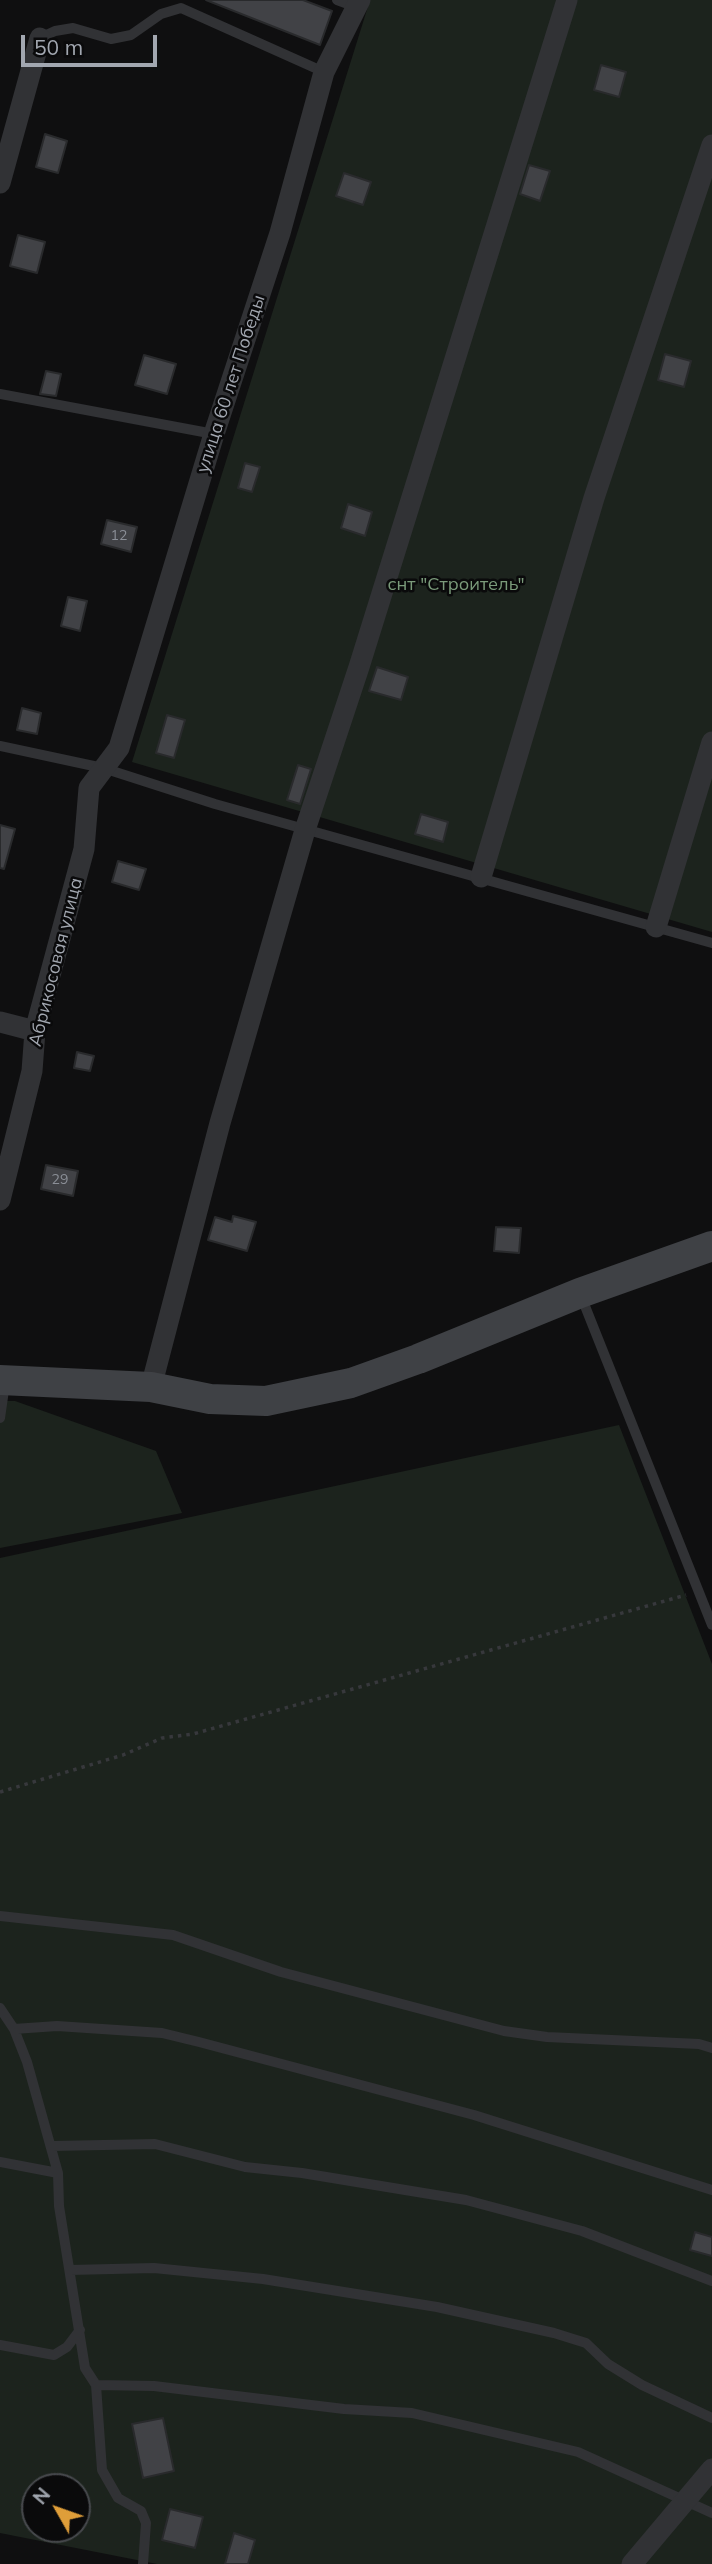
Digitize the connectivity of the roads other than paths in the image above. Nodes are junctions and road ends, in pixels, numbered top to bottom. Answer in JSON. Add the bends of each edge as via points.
{"nodes":[{"id":1,"x":567,"y":0,"type":"edge"},
{"id":2,"x":351,"y":2,"type":"edge"},
{"id":3,"x":40,"y":38,"type":"joint"},
{"id":4,"x":324,"y":72,"type":"junction"},
{"id":5,"x":712,"y":145,"type":"edge"},
{"id":6,"x":0,"y":184,"type":"edge"},
{"id":7,"x":0,"y":394,"type":"edge"},
{"id":8,"x":214,"y":434,"type":"junction"},
{"id":9,"x":712,"y":741,"type":"edge"},
{"id":10,"x":0,"y":746,"type":"edge"},
{"id":11,"x":103,"y":768,"type":"junction"},
{"id":12,"x":305,"y":830,"type":"junction"},
{"id":13,"x":481,"y":877,"type":"junction"},
{"id":14,"x":656,"y":927,"type":"junction"},
{"id":15,"x":712,"y":943,"type":"edge"},
{"id":16,"x":0,"y":1022,"type":"edge"},
{"id":17,"x":35,"y":1031,"type":"junction"},
{"id":18,"x":0,"y":1200,"type":"edge"},
{"id":19,"x":712,"y":1246,"type":"edge"},
{"id":20,"x":580,"y":1293,"type":"junction"},
{"id":21,"x":2,"y":1380,"type":"edge"},
{"id":22,"x":151,"y":1387,"type":"junction"},
{"id":23,"x":0,"y":1418,"type":"edge"},
{"id":24,"x":712,"y":1625,"type":"edge"},
{"id":25,"x":0,"y":1916,"type":"edge"},
{"id":26,"x":0,"y":2008,"type":"edge"},
{"id":27,"x":14,"y":2029,"type":"junction"},
{"id":28,"x":712,"y":2048,"type":"edge"},
{"id":29,"x":51,"y":2146,"type":"junction"},
{"id":30,"x":0,"y":2162,"type":"edge"},
{"id":31,"x":58,"y":2173,"type":"junction"},
{"id":32,"x":712,"y":2190,"type":"edge"},
{"id":33,"x":70,"y":2270,"type":"junction"},
{"id":34,"x":712,"y":2281,"type":"edge"},
{"id":35,"x":80,"y":2330,"type":"junction"},
{"id":36,"x":0,"y":2345,"type":"edge"},
{"id":37,"x":96,"y":2385,"type":"junction"},
{"id":38,"x":712,"y":2418,"type":"edge"},
{"id":39,"x":712,"y":2469,"type":"edge"},
{"id":40,"x":683,"y":2502,"type":"junction"},
{"id":41,"x":712,"y":2513,"type":"edge"},
{"id":42,"x":143,"y":2564,"type":"edge"},
{"id":43,"x":632,"y":2564,"type":"edge"}],
"edges":[{"from":1,"to":12,"type":"street"},
{"from":2,"to":4,"type":"street","name":"улица 60 лет Победы"},
{"from":3,"to":4,"type":"lane","via":[[73,28],[111,39],[131,35],[161,14],[181,8]]},
{"from":3,"to":6,"type":"street"},
{"from":4,"to":8,"type":"street","name":"улица 60 лет Победы","via":[[280,233]]},
{"from":5,"to":13,"type":"street","via":[[594,498]]},
{"from":7,"to":8,"type":"lane"},
{"from":8,"to":11,"type":"street","name":"улица 60 лет Победы","via":[[118,748]]},
{"from":9,"to":14,"type":"street"},
{"from":10,"to":11,"type":"lane"},
{"from":11,"to":12,"type":"lane"},
{"from":11,"to":17,"type":"street","name":"Абрикосовая улица","via":[[89,788],[84,849]]},
{"from":12,"to":13,"type":"lane"},
{"from":12,"to":22,"type":"street","via":[[220,1123]]},
{"from":13,"to":14,"type":"lane"},
{"from":14,"to":15,"type":"lane"},
{"from":16,"to":17,"type":"street"},
{"from":17,"to":18,"type":"street","name":"Абрикосовая улица","via":[[32,1071]]},
{"from":19,"to":20,"type":"street"},
{"from":20,"to":22,"type":"street","via":[[351,1383],[266,1401],[210,1399]]},
{"from":20,"to":24,"type":"lane"},
{"from":21,"to":22,"type":"street"},
{"from":21,"to":23,"type":"lane"},
{"from":25,"to":28,"type":"lane","via":[[173,1935],[281,1972],[504,2031]]},
{"from":26,"to":27,"type":"lane"},
{"from":27,"to":29,"type":"lane"},
{"from":27,"to":32,"type":"lane","via":[[57,2026],[162,2033],[474,2115]]},
{"from":29,"to":31,"type":"lane"},
{"from":29,"to":34,"type":"lane","via":[[155,2144],[245,2167],[466,2200],[582,2231]]},
{"from":30,"to":31,"type":"lane"},
{"from":31,"to":33,"type":"lane"},
{"from":33,"to":35,"type":"lane"},
{"from":33,"to":38,"type":"lane","via":[[154,2268],[263,2279],[437,2307],[554,2333],[586,2343],[608,2364],[642,2385]]},
{"from":35,"to":36,"type":"lane","via":[[54,2356]]},
{"from":35,"to":37,"type":"lane","via":[[85,2368]]},
{"from":37,"to":40,"type":"lane","via":[[154,2386],[412,2413],[578,2452]]},
{"from":37,"to":42,"type":"lane","via":[[102,2470],[118,2498],[141,2511],[146,2523]]},
{"from":39,"to":40,"type":"street"},
{"from":40,"to":41,"type":"lane"},
{"from":40,"to":43,"type":"street"}]}
